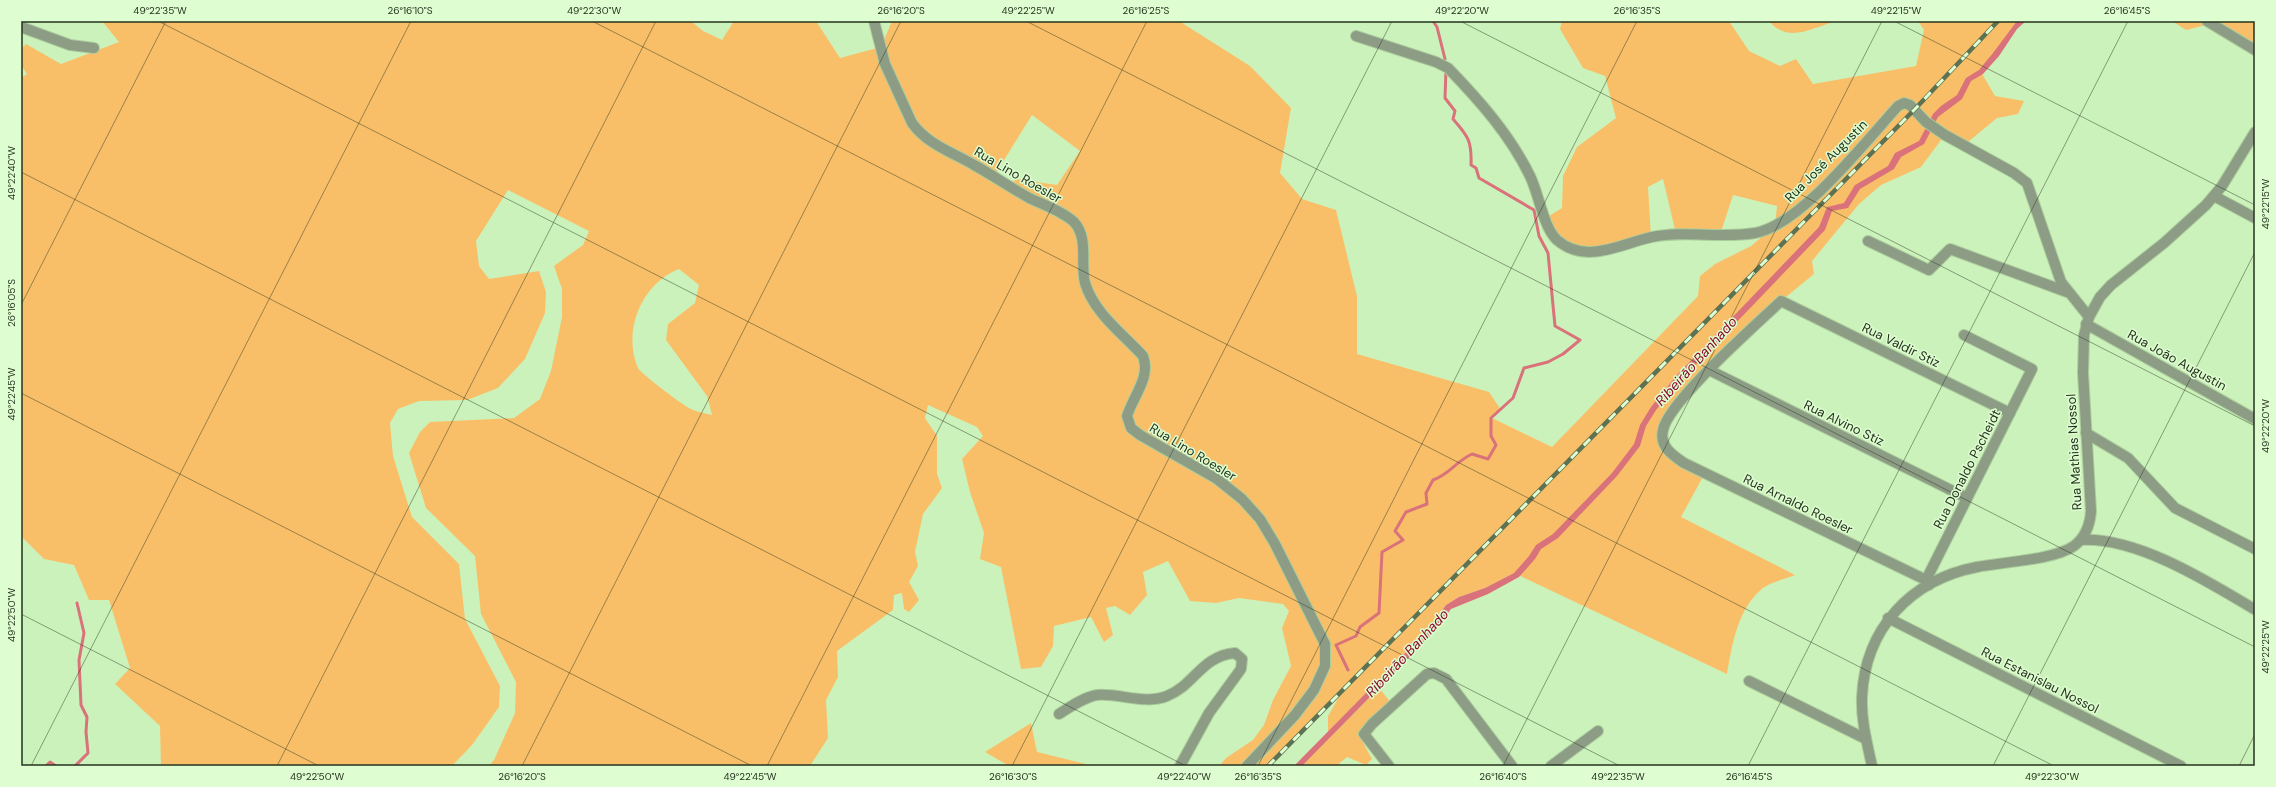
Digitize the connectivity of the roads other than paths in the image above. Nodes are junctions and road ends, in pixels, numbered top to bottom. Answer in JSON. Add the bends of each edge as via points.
{"nodes":[{"id":1,"x":874,"y":21,"type":"edge"},
{"id":2,"x":2207,"y":21,"type":"edge"},
{"id":3,"x":21,"y":27,"type":"edge"},
{"id":4,"x":1356,"y":36,"type":"dead end"},
{"id":5,"x":94,"y":48,"type":"dead end"},
{"id":6,"x":2255,"y":50,"type":"edge"},
{"id":7,"x":2255,"y":132,"type":"edge"},
{"id":8,"x":2214,"y":196,"type":"junction"},
{"id":9,"x":2255,"y":218,"type":"edge"},
{"id":10,"x":1868,"y":241,"type":"dead end"},
{"id":11,"x":2067,"y":292,"type":"junction"},
{"id":12,"x":2087,"y":320,"type":"junction"},
{"id":13,"x":1964,"y":335,"type":"dead end"},
{"id":14,"x":1709,"y":370,"type":"junction"},
{"id":15,"x":2010,"y":413,"type":"junction"},
{"id":16,"x":2255,"y":419,"type":"edge"},
{"id":17,"x":2086,"y":433,"type":"junction"},
{"id":18,"x":1967,"y":498,"type":"junction"},
{"id":19,"x":2081,"y":540,"type":"junction"},
{"id":20,"x":2255,"y":549,"type":"edge"},
{"id":21,"x":1928,"y":583,"type":"junction"},
{"id":22,"x":2254,"y":609,"type":"dead end"},
{"id":23,"x":1888,"y":618,"type":"junction"},
{"id":24,"x":1749,"y":681,"type":"dead end"},
{"id":25,"x":1059,"y":714,"type":"dead end"},
{"id":26,"x":1598,"y":731,"type":"dead end"},
{"id":27,"x":1866,"y":739,"type":"junction"},
{"id":28,"x":1251,"y":764,"type":"edge"},
{"id":29,"x":1180,"y":766,"type":"edge"},
{"id":30,"x":1389,"y":766,"type":"edge"},
{"id":31,"x":1512,"y":766,"type":"edge"},
{"id":32,"x":1551,"y":766,"type":"edge"},
{"id":33,"x":1872,"y":766,"type":"edge"},
{"id":34,"x":2181,"y":766,"type":"edge"}],
"edges":[{"from":1,"to":28,"type":"street","name":"Rua Lino Roesler","via":[[885,64],[912,123],[919,132],[940,148],[966,160],[1077,226],[1081,233],[1083,268],[1089,294],[1102,313],[1143,356],[1146,365],[1146,374],[1127,416],[1131,428],[1157,446],[1217,478],[1242,498],[1260,519],[1288,567],[1325,644],[1325,666],[1307,701]]},
{"from":2,"to":6,"type":"street"},
{"from":3,"to":5,"type":"street","via":[[70,45]]},
{"from":4,"to":11,"type":"street","name":"Rua José Augustin","via":[[1448,68],[1506,134],[1530,176],[1553,236],[1571,248],[1585,252],[1601,252],[1662,235],[1738,235],[1766,230],[1807,202],[1898,106],[1904,103],[1910,105],[1937,130],[2014,173],[2027,183],[2056,270]]},
{"from":7,"to":8,"type":"street","name":"Rua Mathias Nossol"},
{"from":8,"to":9,"type":"street"},
{"from":8,"to":12,"type":"street","name":"Rua Mathias Nossol","via":[[2176,234],[2111,285],[2100,297]]},
{"from":10,"to":11,"type":"street","via":[[1929,270],[1950,249]]},
{"from":11,"to":12,"type":"street","name":"Rua José Augustin"},
{"from":12,"to":16,"type":"street","name":"Rua João Augustin"},
{"from":12,"to":17,"type":"street","name":"Rua Mathias Nossol","via":[[2083,361]]},
{"from":13,"to":15,"type":"street","name":"Rua Donaldo Pscheidt","via":[[2032,369]]},
{"from":14,"to":15,"type":"street","name":"Rua Valdir Stiz","via":[[1781,301]]},
{"from":14,"to":18,"type":"street","name":"Rua Alvino Stiz"},
{"from":14,"to":21,"type":"street","name":"Rua Arnaldo Roesler","via":[[1672,412],[1663,429],[1664,444],[1671,454],[1684,463]]},
{"from":15,"to":18,"type":"street","name":"Rua Donaldo Pscheidt"},
{"from":17,"to":19,"type":"street","name":"Rua Mathias Nossol","via":[[2090,520]]},
{"from":17,"to":20,"type":"street","via":[[2128,458],[2175,508]]},
{"from":18,"to":21,"type":"street","name":"Rua Donaldo Pscheidt"},
{"from":19,"to":21,"type":"street","via":[[2061,552],[1976,567]]},
{"from":19,"to":22,"type":"street","via":[[2094,539],[2120,544],[2158,558],[2200,578]]},
{"from":21,"to":23,"type":"street"},
{"from":23,"to":27,"type":"street","via":[[1871,650],[1863,685],[1862,716]]},
{"from":23,"to":34,"type":"street","name":"Rua Estanislau Nossol"},
{"from":24,"to":27,"type":"street"},
{"from":25,"to":29,"type":"street","via":[[1096,695],[1120,695],[1150,700],[1167,696],[1189,681],[1209,661],[1225,654],[1235,654],[1242,659],[1240,669],[1209,713]]},
{"from":26,"to":32,"type":"street"},
{"from":27,"to":33,"type":"street"},
{"from":30,"to":31,"type":"street","via":[[1364,734],[1428,674],[1434,673],[1446,679]]}]}
